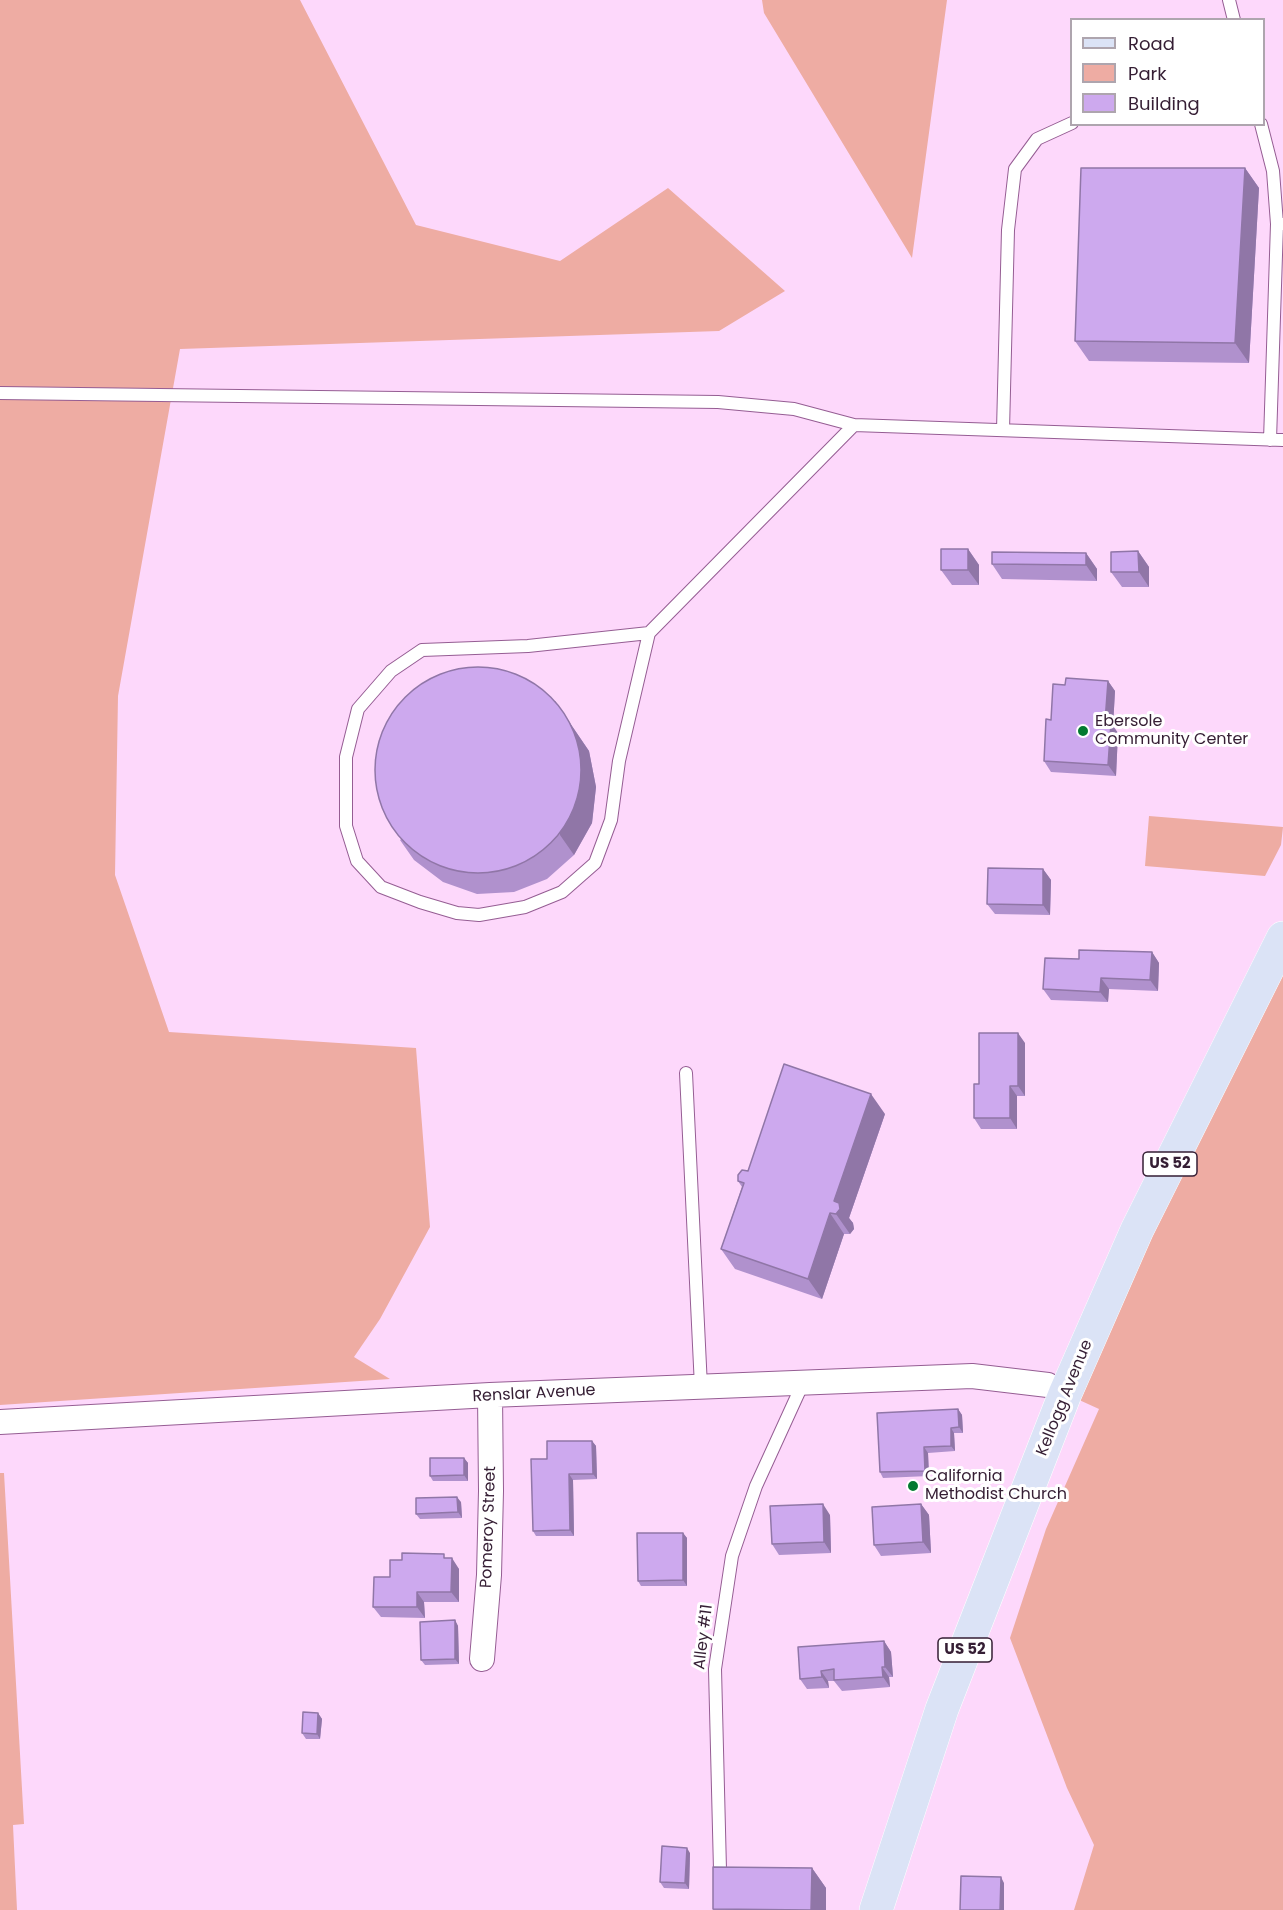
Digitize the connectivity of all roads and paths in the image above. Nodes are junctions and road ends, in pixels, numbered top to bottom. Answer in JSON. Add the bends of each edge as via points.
{"nodes":[{"id":1,"x":1229,"y":0,"type":"edge"},
{"id":2,"x":1234,"y":18,"type":"edge"},
{"id":3,"x":1070,"y":123,"type":"edge"},
{"id":4,"x":1262,"y":126,"type":"edge"},
{"id":5,"x":1280,"y":224,"type":"edge"},
{"id":6,"x":0,"y":393,"type":"edge"},
{"id":7,"x":855,"y":425,"type":"junction"},
{"id":8,"x":1003,"y":430,"type":"junction"},
{"id":9,"x":1270,"y":440,"type":"junction"},
{"id":10,"x":1283,"y":440,"type":"edge"},
{"id":11,"x":649,"y":633,"type":"junction"},
{"id":12,"x":1283,"y":938,"type":"edge"},
{"id":13,"x":686,"y":1073,"type":"dead end"},
{"id":14,"x":804,"y":1383,"type":"junction"},
{"id":15,"x":701,"y":1387,"type":"junction"},
{"id":16,"x":1065,"y":1394,"type":"junction"},
{"id":17,"x":490,"y":1395,"type":"junction"},
{"id":18,"x":0,"y":1422,"type":"edge"},
{"id":19,"x":482,"y":1659,"type":"dead end"},
{"id":20,"x":721,"y":1910,"type":"edge"},
{"id":21,"x":876,"y":1910,"type":"edge"}],
"edges":[{"from":1,"to":2,"type":"lane"},
{"from":3,"to":8,"type":"lane","via":[[1037,139],[1015,169],[1008,230]]},
{"from":4,"to":5,"type":"lane"},
{"from":5,"to":9,"type":"lane"},
{"from":6,"to":7,"type":"lane","via":[[718,402],[794,410]]},
{"from":7,"to":8,"type":"lane"},
{"from":7,"to":11,"type":"lane"},
{"from":8,"to":9,"type":"lane"},
{"from":9,"to":10,"type":"lane"},
{"from":11,"to":11,"type":"lane","via":[[528,646],[422,650],[391,671],[358,709],[346,757],[346,826],[357,861],[381,887],[457,913],[479,915],[525,907],[562,892],[595,863],[611,819],[619,761]]},
{"from":12,"to":16,"type":"main road","name":"Kellogg Avenue","number":"US 52","via":[[1137,1230]]},
{"from":13,"to":15,"type":"lane"},
{"from":14,"to":15,"type":"street","name":"Renslar Avenue"},
{"from":14,"to":16,"type":"street","name":"Renslar Avenue","via":[[972,1377],[1048,1385]]},
{"from":14,"to":20,"type":"lane","name":"Alley #11","via":[[756,1486],[732,1556],[715,1669]]},
{"from":15,"to":17,"type":"street","name":"Renslar Avenue"},
{"from":16,"to":21,"type":"main road","name":"Kellogg Avenue","number":"US 52","via":[[942,1709]]},
{"from":17,"to":18,"type":"street","name":"Renslar Avenue"},
{"from":17,"to":19,"type":"street","name":"Pomeroy Street","via":[[489,1575]]}]}
